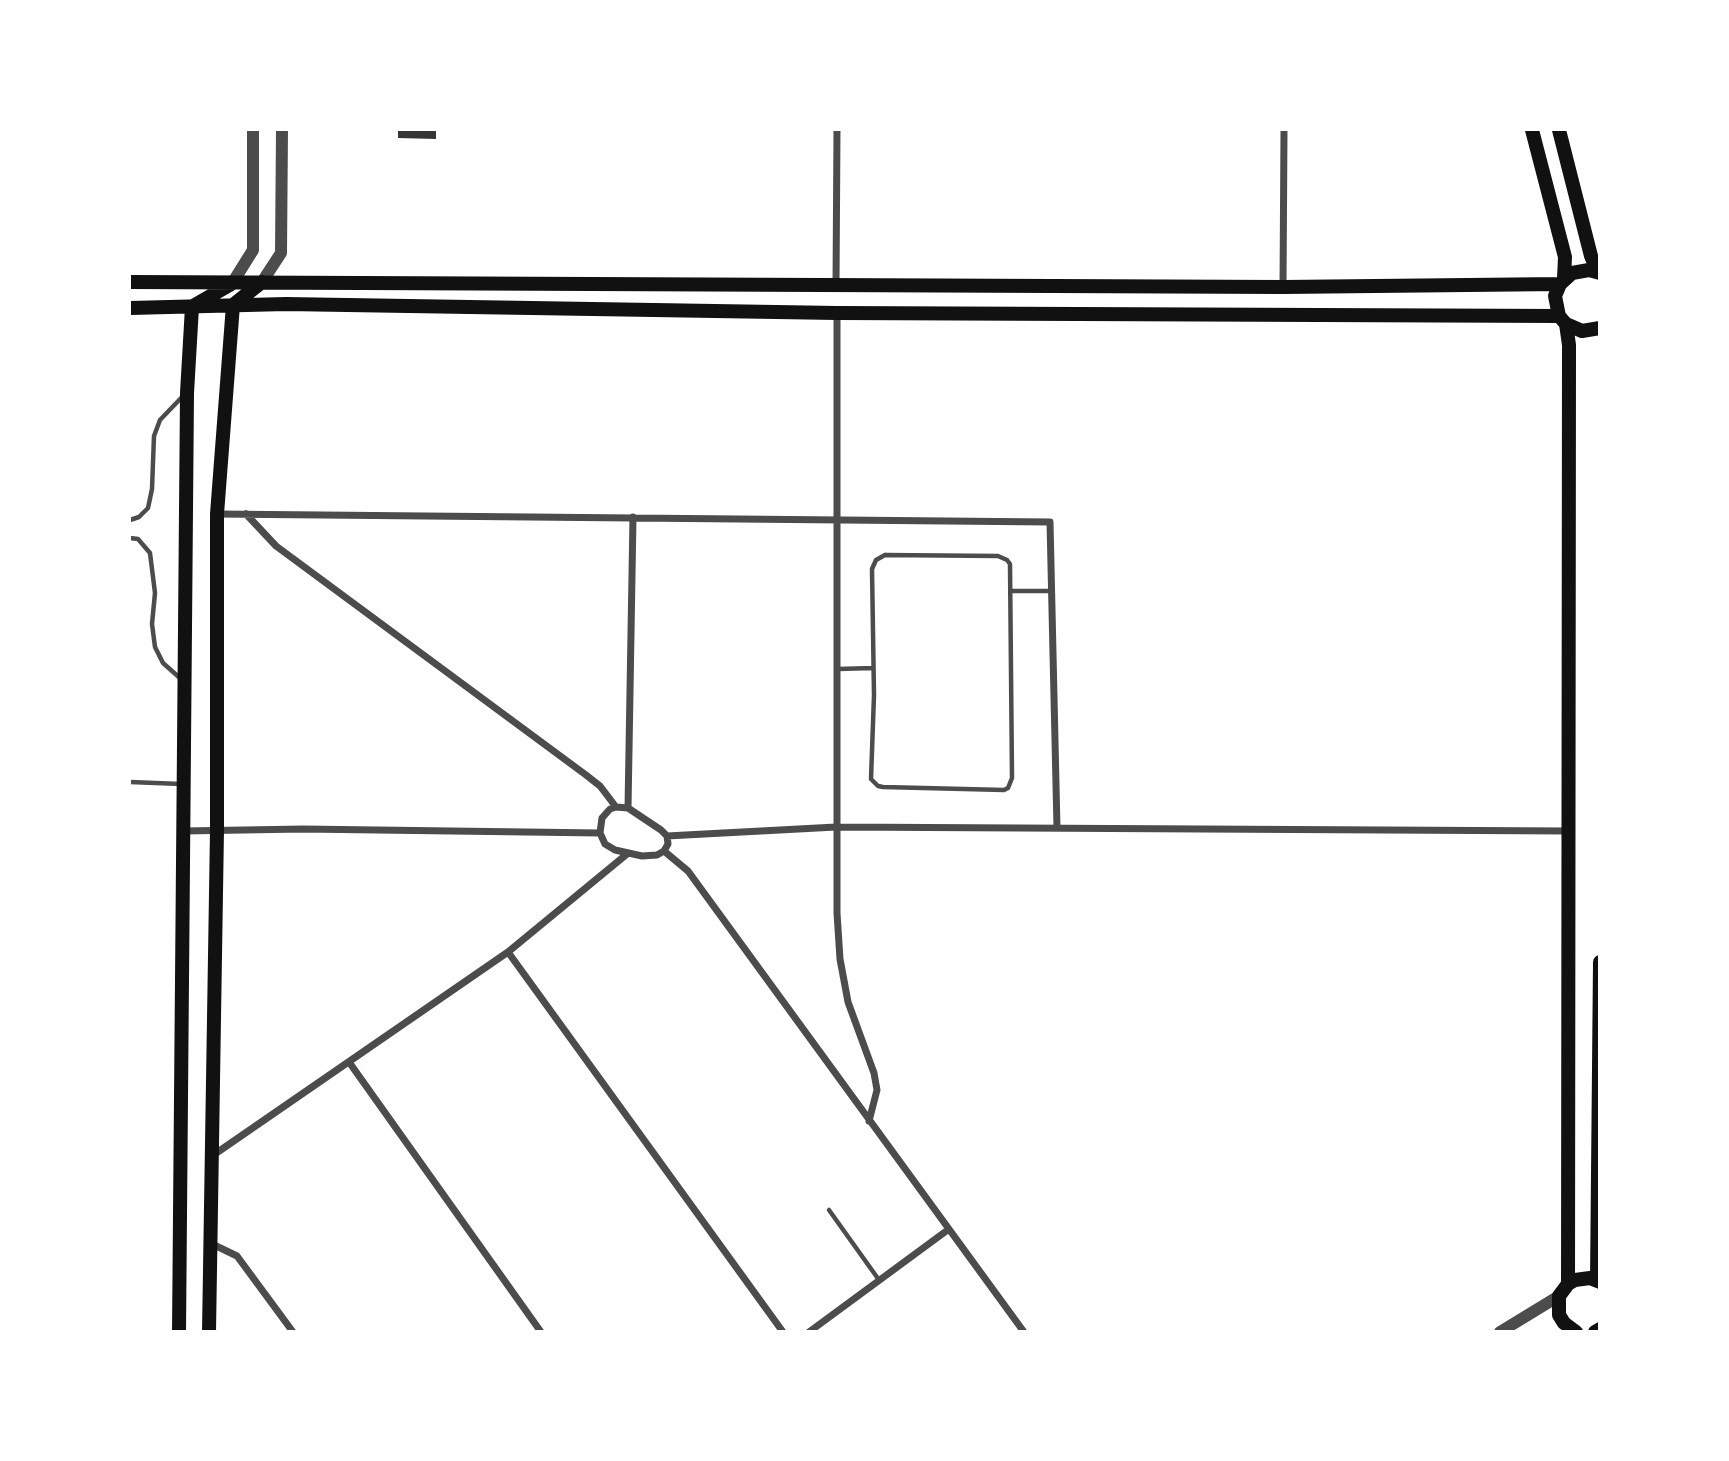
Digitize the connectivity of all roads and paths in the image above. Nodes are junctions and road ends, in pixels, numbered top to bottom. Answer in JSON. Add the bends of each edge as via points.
{"nodes":[{"id":1,"x":253,"y":130,"type":"edge"},
{"id":2,"x":282,"y":130,"type":"edge"},
{"id":3,"x":837,"y":130,"type":"edge"},
{"id":4,"x":1284,"y":130,"type":"edge"},
{"id":5,"x":1532,"y":130,"type":"edge"},
{"id":6,"x":1559,"y":130,"type":"edge"},
{"id":7,"x":1599,"y":273,"type":"edge"},
{"id":8,"x":1562,"y":281,"type":"junction"},
{"id":9,"x":130,"y":282,"type":"edge"},
{"id":10,"x":233,"y":282,"type":"junction"},
{"id":11,"x":262,"y":282,"type":"junction"},
{"id":12,"x":836,"y":284,"type":"junction"},
{"id":13,"x":1283,"y":287,"type":"junction"},
{"id":14,"x":233,"y":305,"type":"junction"},
{"id":15,"x":192,"y":307,"type":"junction"},
{"id":16,"x":130,"y":308,"type":"edge"},
{"id":17,"x":837,"y":313,"type":"junction"},
{"id":18,"x":1562,"y":320,"type":"junction"},
{"id":19,"x":1600,"y":327,"type":"edge"},
{"id":20,"x":187,"y":393,"type":"junction"},
{"id":21,"x":217,"y":514,"type":"junction"},
{"id":22,"x":246,"y":514,"type":"junction"},
{"id":23,"x":633,"y":517,"type":"junction"},
{"id":24,"x":839,"y":518,"type":"junction"},
{"id":25,"x":130,"y":520,"type":"edge"},
{"id":26,"x":130,"y":538,"type":"edge"},
{"id":27,"x":1011,"y":591,"type":"junction"},
{"id":28,"x":1052,"y":591,"type":"junction"},
{"id":29,"x":873,"y":668,"type":"junction"},
{"id":30,"x":838,"y":669,"type":"junction"},
{"id":31,"x":185,"y":682,"type":"junction"},
{"id":32,"x":130,"y":782,"type":"edge"},
{"id":33,"x":184,"y":784,"type":"junction"},
{"id":34,"x":616,"y":807,"type":"junction"},
{"id":35,"x":628,"y":808,"type":"junction"},
{"id":36,"x":836,"y":827,"type":"junction"},
{"id":37,"x":1057,"y":828,"type":"junction"},
{"id":38,"x":217,"y":830,"type":"junction"},
{"id":39,"x":184,"y":831,"type":"junction"},
{"id":40,"x":1568,"y":831,"type":"junction"},
{"id":41,"x":600,"y":833,"type":"junction"},
{"id":42,"x":667,"y":836,"type":"junction"},
{"id":43,"x":664,"y":851,"type":"junction"},
{"id":44,"x":626,"y":853,"type":"junction"},
{"id":45,"x":509,"y":952,"type":"junction"},
{"id":46,"x":1600,"y":962,"type":"edge"},
{"id":47,"x":349,"y":1062,"type":"junction"},
{"id":48,"x":870,"y":1121,"type":"junction"},
{"id":49,"x":212,"y":1157,"type":"junction"},
{"id":50,"x":829,"y":1210,"type":"dead end"},
{"id":51,"x":949,"y":1229,"type":"junction"},
{"id":52,"x":210,"y":1243,"type":"junction"},
{"id":53,"x":879,"y":1280,"type":"junction"},
{"id":54,"x":1598,"y":1280,"type":"edge"},
{"id":55,"x":1568,"y":1284,"type":"junction"},
{"id":56,"x":1559,"y":1296,"type":"junction"},
{"id":57,"x":1600,"y":1329,"type":"edge"},
{"id":58,"x":1572,"y":1331,"type":"edge"},
{"id":59,"x":179,"y":1332,"type":"edge"},
{"id":60,"x":209,"y":1332,"type":"edge"},
{"id":61,"x":293,"y":1332,"type":"edge"},
{"id":62,"x":541,"y":1332,"type":"edge"},
{"id":63,"x":783,"y":1332,"type":"edge"},
{"id":64,"x":809,"y":1332,"type":"edge"},
{"id":65,"x":1024,"y":1332,"type":"edge"},
{"id":66,"x":1500,"y":1332,"type":"edge"},
{"id":67,"x":1595,"y":1332,"type":"edge"}],
"edges":[{"from":1,"to":10,"type":"street","via":[[253,250]]},
{"from":2,"to":11,"type":"street","via":[[281,253]]},
{"from":3,"to":12,"type":"street"},
{"from":4,"to":13,"type":"street"},
{"from":5,"to":8,"type":"main road","via":[[1565,257]]},
{"from":6,"to":7,"type":"main road"},
{"from":7,"to":8,"type":"main road","via":[[1580,270]]},
{"from":8,"to":13,"type":"main road"},
{"from":8,"to":18,"type":"main road","via":[[1555,296]]},
{"from":9,"to":10,"type":"main road"},
{"from":10,"to":11,"type":"main road"},
{"from":10,"to":15,"type":"main road"},
{"from":11,"to":12,"type":"main road"},
{"from":11,"to":14,"type":"main road"},
{"from":12,"to":13,"type":"main road"},
{"from":14,"to":15,"type":"main road"},
{"from":14,"to":17,"type":"main road"},
{"from":14,"to":21,"type":"main road"},
{"from":15,"to":16,"type":"main road"},
{"from":15,"to":20,"type":"main road"},
{"from":17,"to":18,"type":"main road"},
{"from":17,"to":24,"type":"street"},
{"from":18,"to":19,"type":"main road","via":[[1582,331]]},
{"from":18,"to":40,"type":"main road","via":[[1569,345]]},
{"from":20,"to":25,"type":"lane","via":[[160,420],[154,436],[148,508]]},
{"from":20,"to":31,"type":"main road"},
{"from":21,"to":22,"type":"street"},
{"from":21,"to":38,"type":"main road"},
{"from":22,"to":23,"type":"street"},
{"from":22,"to":34,"type":"street","via":[[276,546],[600,786]]},
{"from":23,"to":24,"type":"street"},
{"from":23,"to":35,"type":"street"},
{"from":24,"to":28,"type":"street","via":[[1050,522]]},
{"from":24,"to":30,"type":"street"},
{"from":26,"to":31,"type":"lane","via":[[138,539],[150,553],[155,647],[163,663]]},
{"from":27,"to":28,"type":"lane"},
{"from":27,"to":29,"type":"lane","via":[[1010,564],[1003,558],[880,556],[872,569]]},
{"from":27,"to":29,"type":"lane","via":[[1012,778],[1008,788],[883,787],[874,783],[870,774]]},
{"from":28,"to":37,"type":"street"},
{"from":29,"to":30,"type":"lane"},
{"from":30,"to":36,"type":"street"},
{"from":31,"to":33,"type":"main road"},
{"from":32,"to":33,"type":"lane"},
{"from":33,"to":39,"type":"main road"},
{"from":34,"to":35,"type":"street"},
{"from":34,"to":41,"type":"street","via":[[603,818]]},
{"from":35,"to":42,"type":"street"},
{"from":36,"to":37,"type":"street"},
{"from":36,"to":42,"type":"street"},
{"from":36,"to":48,"type":"street","via":[[840,960],[848,1002],[874,1073],[877,1090]]},
{"from":37,"to":40,"type":"street"},
{"from":38,"to":39,"type":"street"},
{"from":38,"to":41,"type":"street"},
{"from":38,"to":49,"type":"main road"},
{"from":39,"to":59,"type":"main road"},
{"from":40,"to":55,"type":"main road"},
{"from":41,"to":44,"type":"street","via":[[605,844]]},
{"from":42,"to":43,"type":"street"},
{"from":43,"to":44,"type":"street","via":[[651,856]]},
{"from":43,"to":48,"type":"street","via":[[688,871]]},
{"from":44,"to":45,"type":"street"},
{"from":45,"to":47,"type":"street"},
{"from":45,"to":63,"type":"street"},
{"from":46,"to":54,"type":"main road"},
{"from":47,"to":49,"type":"street"},
{"from":47,"to":62,"type":"street"},
{"from":48,"to":51,"type":"street"},
{"from":49,"to":52,"type":"main road"},
{"from":50,"to":53,"type":"lane"},
{"from":51,"to":53,"type":"street"},
{"from":51,"to":65,"type":"street"},
{"from":52,"to":60,"type":"main road"},
{"from":52,"to":61,"type":"street","via":[[237,1256]]},
{"from":53,"to":64,"type":"street"},
{"from":54,"to":55,"type":"main road","via":[[1582,1278]]},
{"from":55,"to":56,"type":"main road"},
{"from":56,"to":58,"type":"main road","via":[[1559,1315]]},
{"from":56,"to":66,"type":"street"},
{"from":57,"to":67,"type":"main road"}]}
